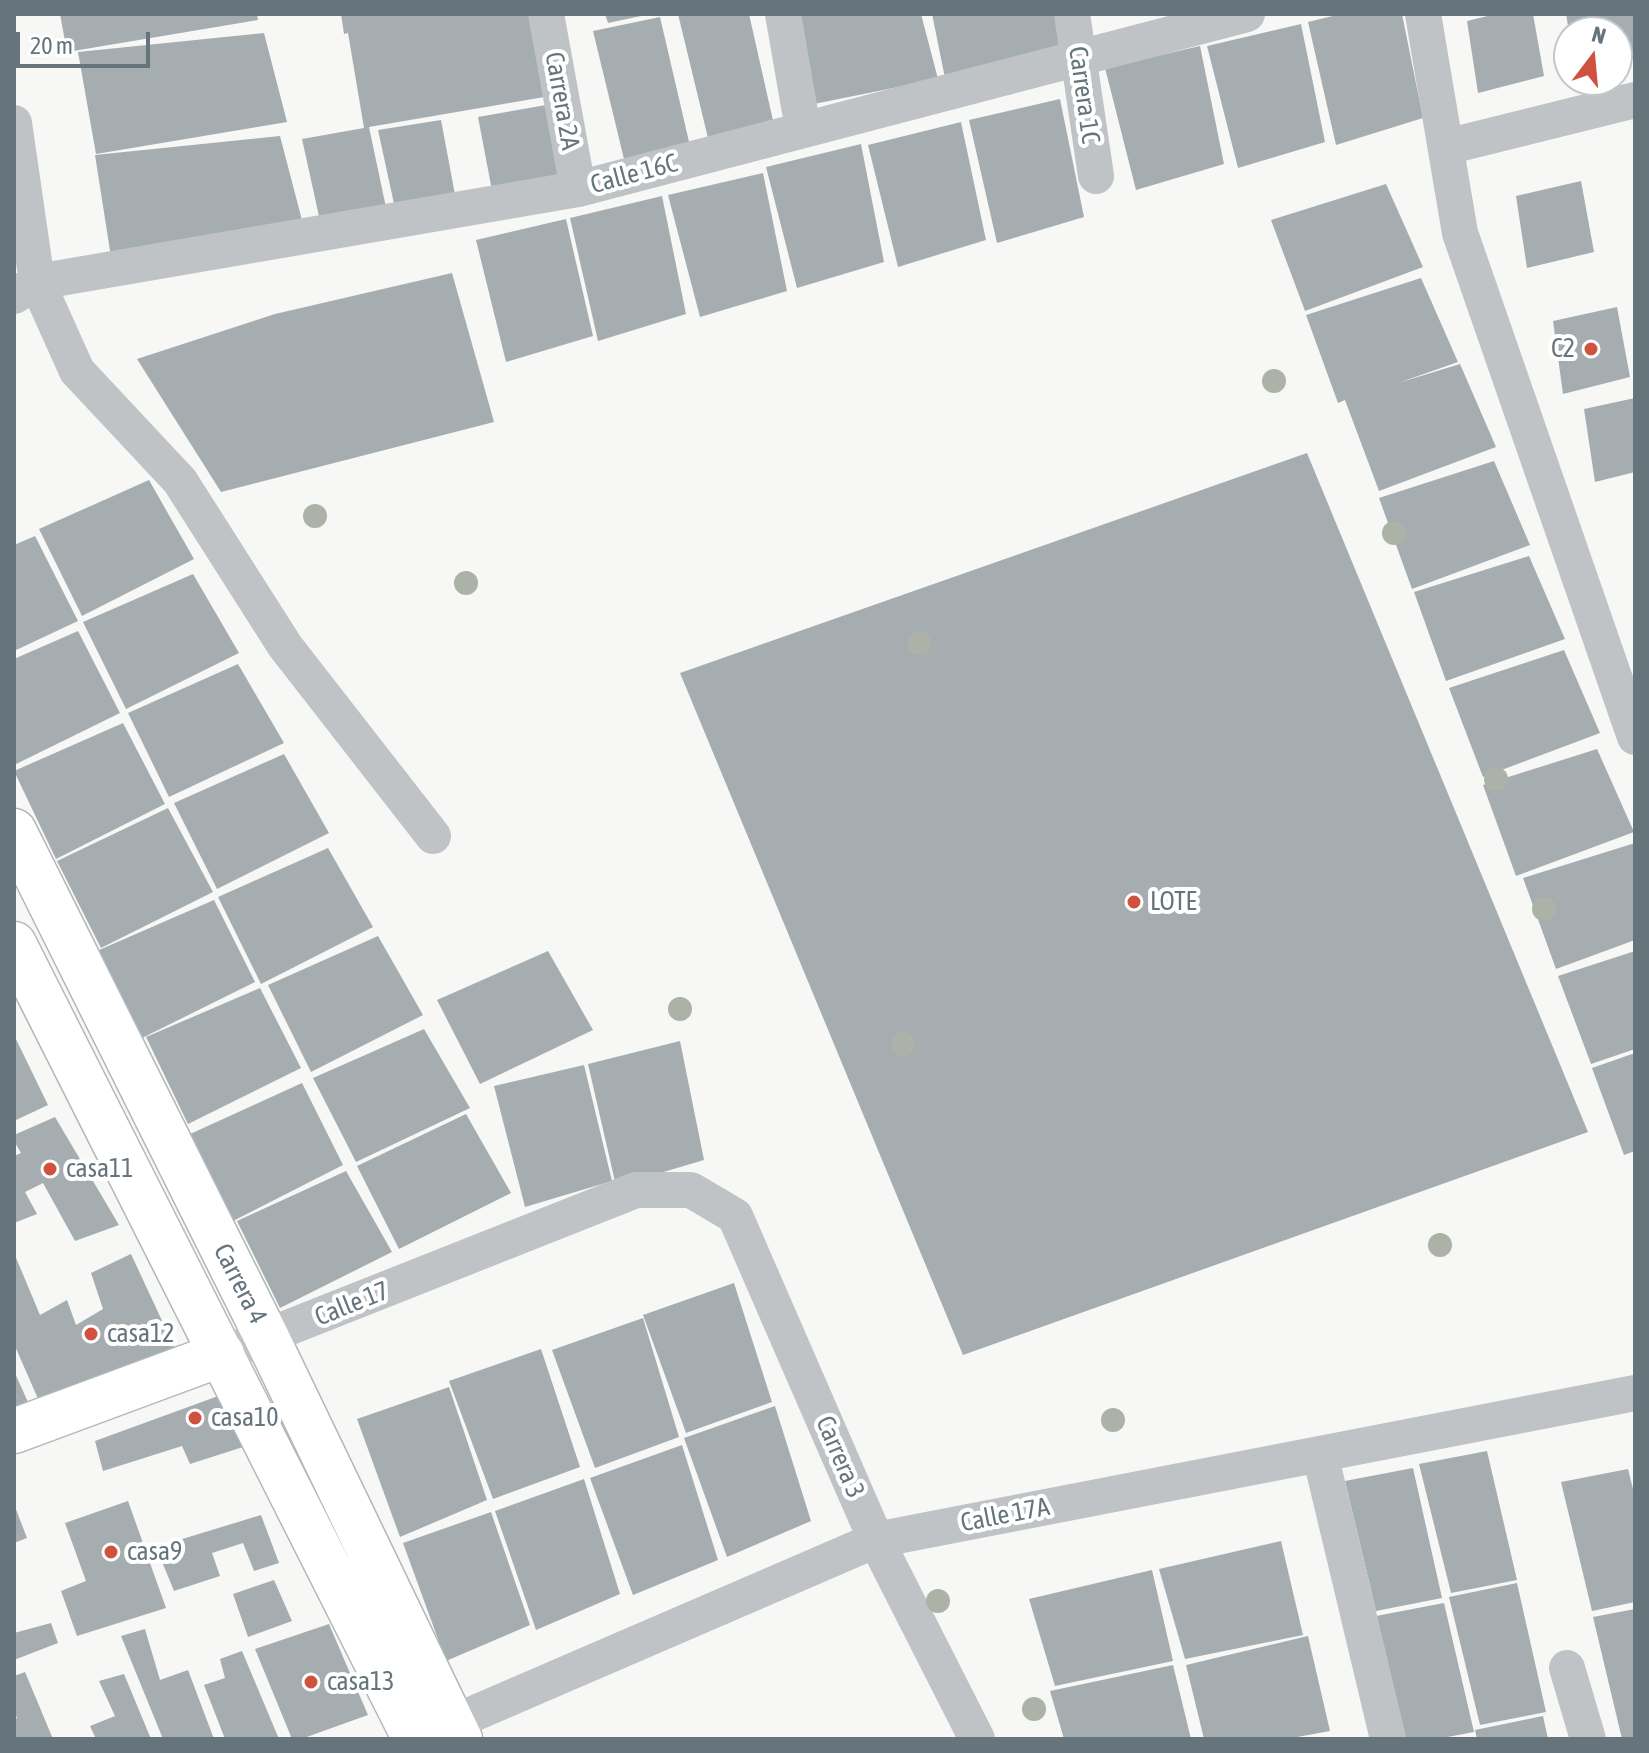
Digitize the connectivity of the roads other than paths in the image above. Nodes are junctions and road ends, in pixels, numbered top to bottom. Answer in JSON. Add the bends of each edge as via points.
{"nodes":[{"id":1,"x":546,"y":14,"type":"edge"},
{"id":2,"x":783,"y":14,"type":"edge"},
{"id":3,"x":1072,"y":14,"type":"edge"},
{"id":4,"x":1247,"y":14,"type":"edge"},
{"id":5,"x":1423,"y":14,"type":"edge"},
{"id":6,"x":1080,"y":56,"type":"junction"},
{"id":7,"x":1635,"y":100,"type":"edge"},
{"id":8,"x":14,"y":123,"type":"edge"},
{"id":9,"x":803,"y":129,"type":"junction"},
{"id":10,"x":1446,"y":147,"type":"junction"},
{"id":11,"x":1096,"y":176,"type":"dead end"},
{"id":12,"x":578,"y":189,"type":"junction"},
{"id":13,"x":26,"y":289,"type":"edge"},
{"id":14,"x":1635,"y":737,"type":"edge"},
{"id":15,"x":14,"y":831,"type":"edge"},
{"id":16,"x":433,"y":836,"type":"dead end"},
{"id":17,"x":14,"y":944,"type":"edge"},
{"id":18,"x":691,"y":1190,"type":"joint"},
{"id":19,"x":267,"y":1338,"type":"junction"},
{"id":20,"x":222,"y":1354,"type":"junction"},
{"id":21,"x":1635,"y":1393,"type":"edge"},
{"id":22,"x":14,"y":1431,"type":"edge"},
{"id":23,"x":1320,"y":1454,"type":"junction"},
{"id":24,"x":876,"y":1540,"type":"junction"},
{"id":25,"x":1567,"y":1668,"type":"dead end"},
{"id":26,"x":429,"y":1735,"type":"edge"},
{"id":27,"x":977,"y":1739,"type":"edge"},
{"id":28,"x":1388,"y":1739,"type":"edge"},
{"id":29,"x":1588,"y":1739,"type":"edge"}],
"edges":[{"from":1,"to":12,"type":"street","name":"Carrera 2A"},
{"from":2,"to":9,"type":"street"},
{"from":3,"to":6,"type":"street","name":"Carrera 1C"},
{"from":4,"to":6,"type":"street","name":"Calle 16C"},
{"from":5,"to":10,"type":"street"},
{"from":6,"to":9,"type":"street","name":"Calle 16C"},
{"from":6,"to":11,"type":"street","name":"Carrera 1C"},
{"from":7,"to":10,"type":"street"},
{"from":8,"to":13,"type":"street"},
{"from":9,"to":12,"type":"street","name":"Calle 16C"},
{"from":10,"to":14,"type":"street","via":[[1460,233]]},
{"from":12,"to":13,"type":"street","name":"Calle 16C"},
{"from":13,"to":16,"type":"street","via":[[77,371],[180,481],[285,646]]},
{"from":15,"to":19,"type":"main road","name":"Carrera 4"},
{"from":17,"to":20,"type":"main road","name":"Carrera 4"},
{"from":18,"to":19,"type":"street","name":"Calle 17","via":[[636,1190]]},
{"from":18,"to":24,"type":"street","name":"Carrera 3","via":[[735,1216]]},
{"from":19,"to":20,"type":"street","name":"Calle 17"},
{"from":19,"to":26,"type":"main road","name":"Carrera 4"},
{"from":20,"to":22,"type":"main road","name":"Calle 17"},
{"from":20,"to":26,"type":"main road","name":"Carrera 4"},
{"from":21,"to":23,"type":"street","name":"Calle 17A"},
{"from":23,"to":24,"type":"street","name":"Calle 17A"},
{"from":23,"to":28,"type":"street"},
{"from":24,"to":26,"type":"street","name":"Calle 17A"},
{"from":24,"to":27,"type":"street","name":"Carrera 3"},
{"from":25,"to":29,"type":"street"}]}
